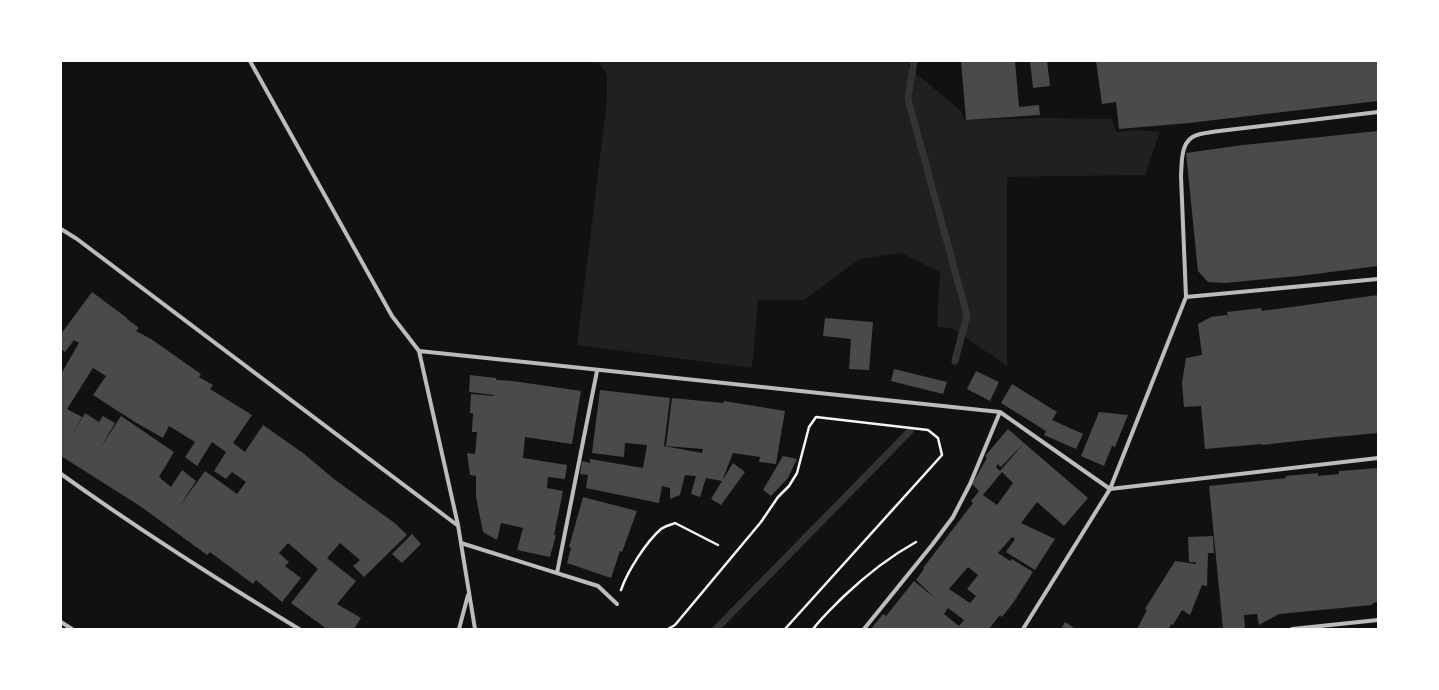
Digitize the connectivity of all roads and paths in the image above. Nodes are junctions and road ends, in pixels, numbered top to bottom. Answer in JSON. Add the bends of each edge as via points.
{"nodes":[{"id":1,"x":250,"y":61,"type":"edge"},
{"id":2,"x":1378,"y":112,"type":"edge"},
{"id":3,"x":61,"y":229,"type":"edge"},
{"id":4,"x":1378,"y":279,"type":"edge"},
{"id":5,"x":1186,"y":297,"type":"junction"},
{"id":6,"x":419,"y":351,"type":"junction"},
{"id":7,"x":597,"y":371,"type":"junction"},
{"id":8,"x":1000,"y":412,"type":"junction"},
{"id":9,"x":1378,"y":458,"type":"edge"},
{"id":10,"x":61,"y":474,"type":"edge"},
{"id":11,"x":1110,"y":489,"type":"junction"},
{"id":12,"x":458,"y":525,"type":"junction"},
{"id":13,"x":922,"y":539,"type":"dead end"},
{"id":14,"x":461,"y":543,"type":"junction"},
{"id":15,"x":718,"y":545,"type":"dead end"},
{"id":16,"x":557,"y":573,"type":"junction"},
{"id":17,"x":469,"y":592,"type":"junction"},
{"id":18,"x":617,"y":604,"type":"joint"},
{"id":19,"x":1378,"y":620,"type":"edge"},
{"id":20,"x":61,"y":622,"type":"edge"},
{"id":21,"x":72,"y":629,"type":"edge"},
{"id":22,"x":299,"y":629,"type":"edge"},
{"id":23,"x":459,"y":629,"type":"edge"},
{"id":24,"x":475,"y":629,"type":"edge"},
{"id":25,"x":668,"y":629,"type":"edge"},
{"id":26,"x":785,"y":629,"type":"edge"},
{"id":27,"x":813,"y":629,"type":"edge"},
{"id":28,"x":864,"y":629,"type":"edge"},
{"id":29,"x":1024,"y":629,"type":"edge"},
{"id":30,"x":1292,"y":629,"type":"edge"}],
"edges":[{"from":1,"to":6,"type":"street","via":[[392,316]]},
{"from":2,"to":5,"type":"street","via":[[1219,131],[1196,135],[1186,143],[1181,176]]},
{"from":3,"to":12,"type":"street"},
{"from":4,"to":5,"type":"street"},
{"from":5,"to":11,"type":"street"},
{"from":6,"to":7,"type":"street"},
{"from":6,"to":12,"type":"street"},
{"from":7,"to":8,"type":"street"},
{"from":7,"to":16,"type":"street"},
{"from":8,"to":11,"type":"street"},
{"from":8,"to":28,"type":"street","via":[[970,484],[953,517]]},
{"from":9,"to":11,"type":"street"},
{"from":10,"to":22,"type":"street","via":[[207,573]]},
{"from":11,"to":29,"type":"street"},
{"from":12,"to":14,"type":"street"},
{"from":13,"to":27,"type":"path","via":[[895,554],[860,581]]},
{"from":14,"to":16,"type":"street"},
{"from":14,"to":17,"type":"street"},
{"from":15,"to":18,"type":"path","via":[[675,523],[662,528],[626,577]]},
{"from":16,"to":18,"type":"street","via":[[598,586]]},
{"from":17,"to":23,"type":"street"},
{"from":17,"to":24,"type":"street"},
{"from":19,"to":30,"type":"street"},
{"from":20,"to":21,"type":"street"},
{"from":25,"to":26,"type":"path","via":[[675,625],[789,486],[797,473],[809,427],[816,417],[928,430],[938,438],[942,455]]}]}
